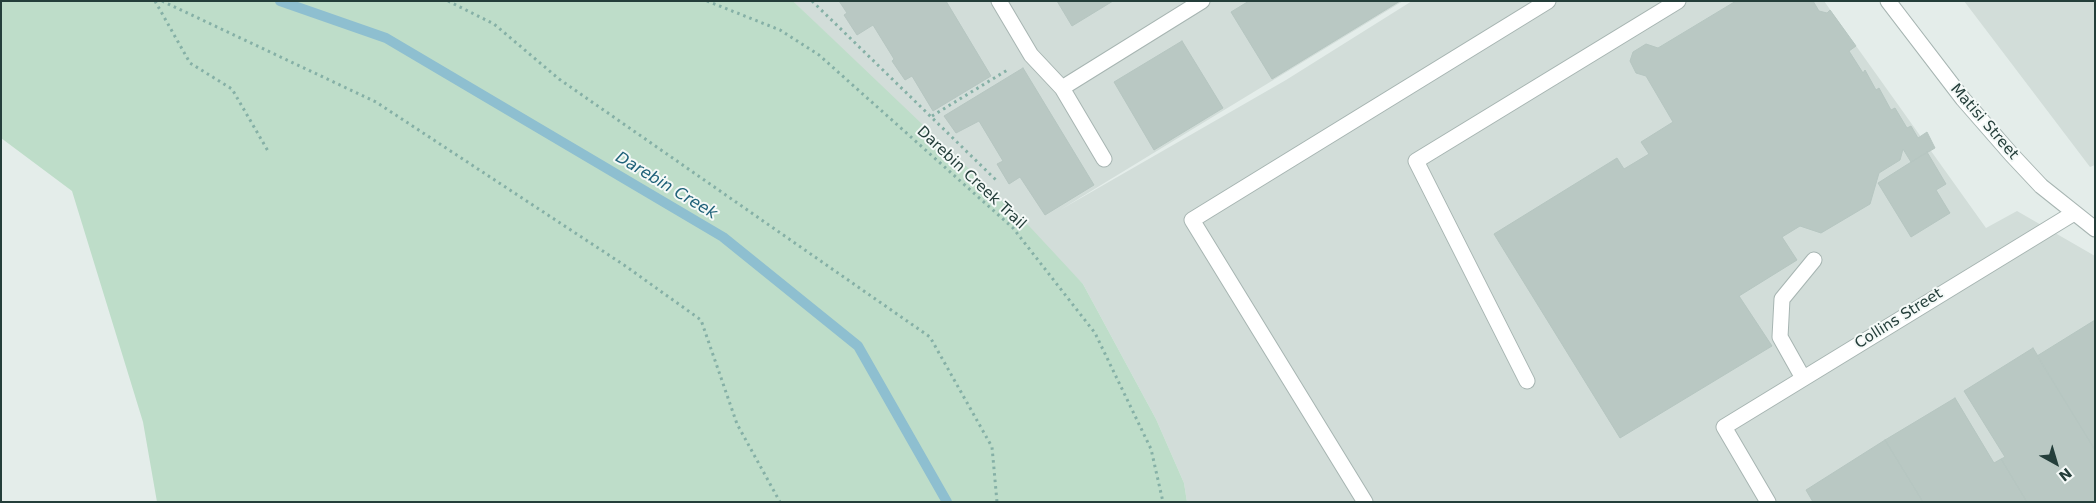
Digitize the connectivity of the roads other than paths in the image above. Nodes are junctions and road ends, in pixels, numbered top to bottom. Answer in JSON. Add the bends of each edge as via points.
{"nodes":[{"id":1,"x":999,"y":1,"type":"edge"},
{"id":2,"x":1202,"y":1,"type":"edge"},
{"id":3,"x":1548,"y":1,"type":"edge"},
{"id":4,"x":1678,"y":1,"type":"edge"},
{"id":5,"x":1888,"y":1,"type":"edge"},
{"id":6,"x":1062,"y":88,"type":"junction"},
{"id":7,"x":1104,"y":159,"type":"dead end"},
{"id":8,"x":2074,"y":213,"type":"junction"},
{"id":9,"x":2095,"y":229,"type":"edge"},
{"id":10,"x":1814,"y":260,"type":"dead end"},
{"id":11,"x":1803,"y":378,"type":"junction"},
{"id":12,"x":1527,"y":382,"type":"dead end"},
{"id":13,"x":1365,"y":502,"type":"edge"},
{"id":14,"x":1768,"y":502,"type":"edge"}],
"edges":[{"from":1,"to":6,"type":"street","via":[[1031,55]]},
{"from":2,"to":6,"type":"street"},
{"from":3,"to":13,"type":"street","via":[[1192,220]]},
{"from":4,"to":12,"type":"street","via":[[1416,160]]},
{"from":5,"to":8,"type":"street","name":"Matisi Street","via":[[1963,99],[2011,154],[2041,186]]},
{"from":6,"to":7,"type":"street"},
{"from":8,"to":9,"type":"street","name":"Matisi Street"},
{"from":8,"to":11,"type":"street","name":"Collins Street"},
{"from":10,"to":11,"type":"street","via":[[1782,299],[1780,336]]},
{"from":11,"to":14,"type":"street","name":"Collins Street","via":[[1724,427]]}]}
